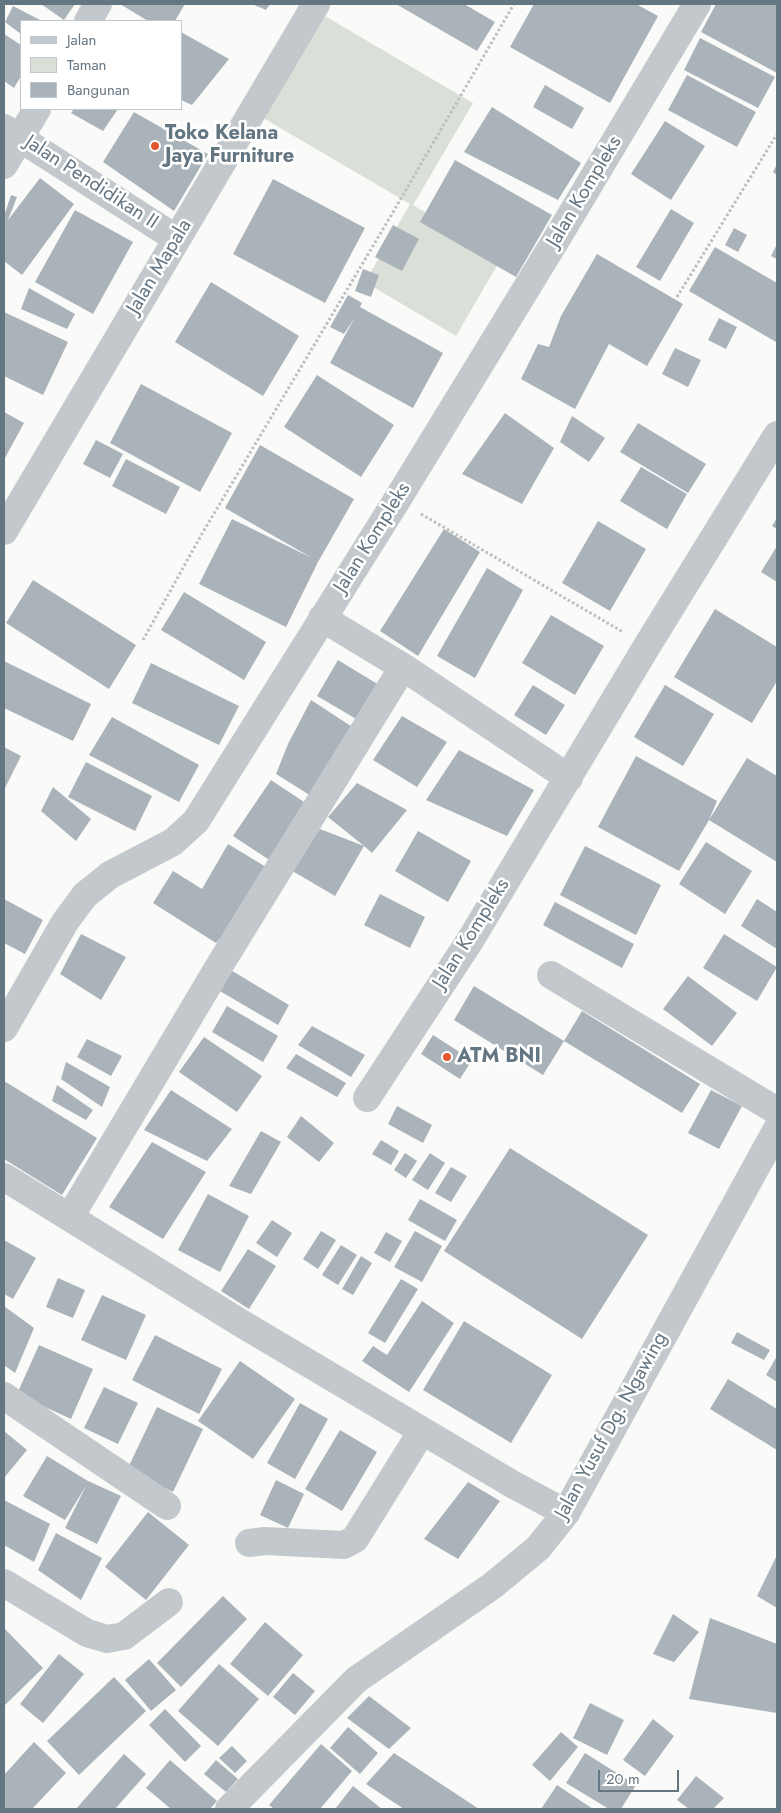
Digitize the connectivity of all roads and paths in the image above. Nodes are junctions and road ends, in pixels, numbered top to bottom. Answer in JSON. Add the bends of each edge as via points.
{"nodes":[{"id":1,"x":98,"y":4,"type":"edge"},
{"id":2,"x":316,"y":4,"type":"edge"},
{"id":3,"x":514,"y":4,"type":"edge"},
{"id":4,"x":697,"y":4,"type":"edge"},
{"id":5,"x":89,"y":20,"type":"edge"},
{"id":6,"x":36,"y":110,"type":"edge"},
{"id":7,"x":12,"y":133,"type":"edge"},
{"id":8,"x":777,"y":134,"type":"edge"},
{"id":9,"x":4,"y":165,"type":"edge"},
{"id":10,"x":177,"y":239,"type":"junction"},
{"id":11,"x":676,"y":297,"type":"dead end"},
{"id":12,"x":777,"y":435,"type":"edge"},
{"id":13,"x":397,"y":500,"type":"junction"},
{"id":14,"x":4,"y":531,"type":"edge"},
{"id":15,"x":322,"y":618,"type":"junction"},
{"id":16,"x":143,"y":640,"type":"dead end"},
{"id":17,"x":647,"y":646,"type":"junction"},
{"id":18,"x":403,"y":667,"type":"junction"},
{"id":19,"x":568,"y":778,"type":"junction"},
{"id":20,"x":551,"y":975,"type":"dead end"},
{"id":21,"x":4,"y":1028,"type":"edge"},
{"id":22,"x":367,"y":1098,"type":"dead end"},
{"id":23,"x":777,"y":1111,"type":"edge"},
{"id":24,"x":777,"y":1129,"type":"edge"},
{"id":25,"x":4,"y":1177,"type":"edge"},
{"id":26,"x":70,"y":1217,"type":"junction"},
{"id":27,"x":4,"y":1396,"type":"edge"},
{"id":28,"x":422,"y":1430,"type":"junction"},
{"id":29,"x":167,"y":1506,"type":"dead end"},
{"id":30,"x":566,"y":1513,"type":"junction"},
{"id":31,"x":248,"y":1543,"type":"dead end"},
{"id":32,"x":4,"y":1584,"type":"edge"},
{"id":33,"x":170,"y":1602,"type":"dead end"},
{"id":34,"x":232,"y":1808,"type":"edge"}],
"edges":[{"from":1,"to":5,"type":"street"},
{"from":2,"to":10,"type":"street","name":"Jalan Mapala"},
{"from":3,"to":16,"type":"path","via":[[203,532]]},
{"from":4,"to":13,"type":"street","name":"Jalan Kompleks"},
{"from":6,"to":7,"type":"street"},
{"from":7,"to":9,"type":"street"},
{"from":7,"to":10,"type":"street","name":"Jalan Pendidikan II"},
{"from":8,"to":11,"type":"path"},
{"from":10,"to":14,"type":"street","name":"Jalan Mapala"},
{"from":12,"to":17,"type":"street","name":"Jalan Kompleks"},
{"from":13,"to":15,"type":"street","name":"Jalan Kompleks"},
{"from":13,"to":17,"type":"path"},
{"from":15,"to":18,"type":"street"},
{"from":15,"to":21,"type":"street","name":"Jalan Kompleks","via":[[196,821],[173,842],[110,875],[85,895],[65,922]]},
{"from":17,"to":19,"type":"street","name":"Jalan Kompleks"},
{"from":18,"to":19,"type":"street"},
{"from":18,"to":26,"type":"street"},
{"from":19,"to":22,"type":"street","name":"Jalan Kompleks","via":[[471,939]]},
{"from":20,"to":23,"type":"street"},
{"from":24,"to":30,"type":"street","name":"Jalan Yusuf Dg. Ngawing"},
{"from":25,"to":26,"type":"street"},
{"from":26,"to":28,"type":"street"},
{"from":27,"to":29,"type":"street"},
{"from":28,"to":30,"type":"street"},
{"from":28,"to":31,"type":"street","via":[[355,1539],[344,1545]]},
{"from":30,"to":34,"type":"street","name":"Jalan Yusuf Dg. Ngawing","via":[[538,1548],[492,1586],[356,1680]]},
{"from":32,"to":33,"type":"street","via":[[87,1633],[108,1639],[124,1636]]}]}
